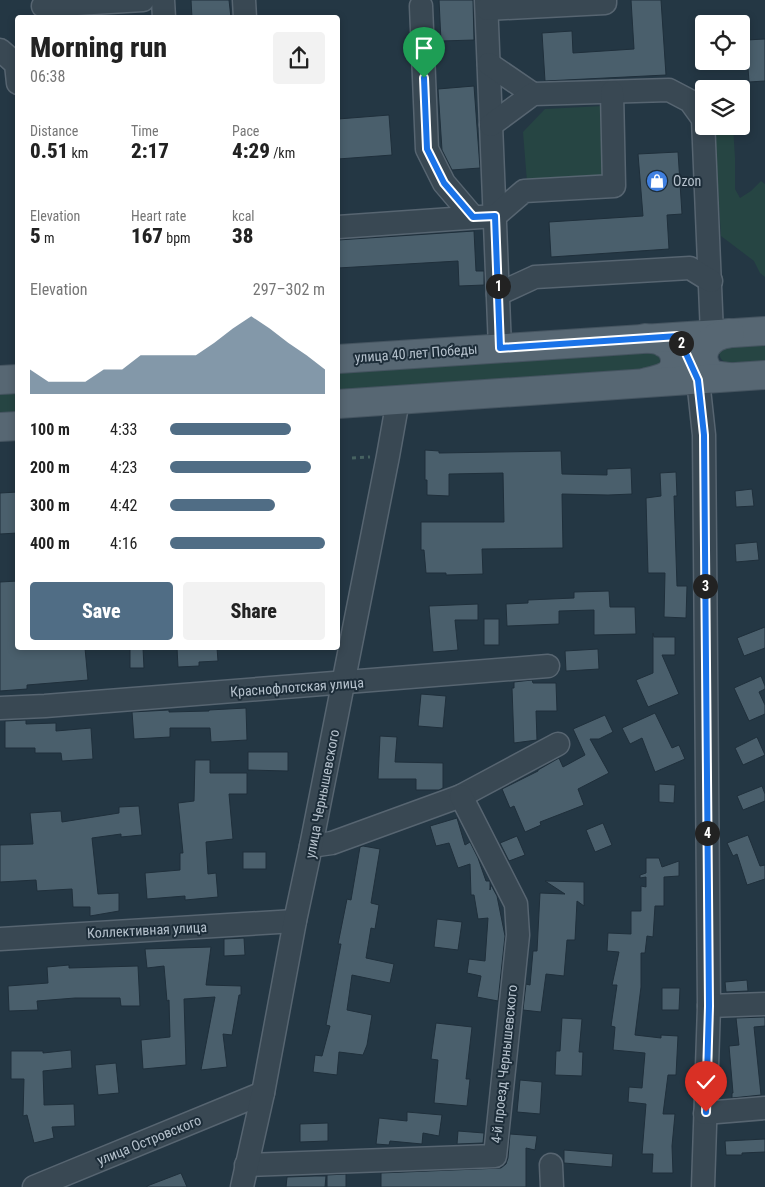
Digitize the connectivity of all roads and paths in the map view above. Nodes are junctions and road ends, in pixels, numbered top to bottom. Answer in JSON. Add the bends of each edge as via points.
{"nodes":[{"id":1,"x":143,"y":0,"type":"edge"},
{"id":2,"x":163,"y":0,"type":"edge"},
{"id":3,"x":244,"y":0,"type":"edge"},
{"id":4,"x":605,"y":0,"type":"edge"},
{"id":5,"x":487,"y":5,"type":"edge"},
{"id":6,"x":44,"y":6,"type":"dead end"},
{"id":7,"x":421,"y":6,"type":"dead end"},
{"id":8,"x":164,"y":15,"type":"edge"},
{"id":9,"x":245,"y":15,"type":"edge"},
{"id":10,"x":0,"y":50,"type":"edge"},
{"id":11,"x":15,"y":63,"type":"edge"},
{"id":12,"x":489,"y":64,"type":"junction"},
{"id":13,"x":612,"y":92,"type":"junction"},
{"id":14,"x":533,"y":94,"type":"junction"},
{"id":15,"x":491,"y":125,"type":"junction"},
{"id":16,"x":484,"y":216,"type":"junction"},
{"id":17,"x":340,"y":227,"type":"edge"},
{"id":18,"x":711,"y":281,"type":"junction"},
{"id":19,"x":498,"y":294,"type":"junction"},
{"id":20,"x":765,"y":331,"type":"edge"},
{"id":21,"x":721,"y":334,"type":"junction"},
{"id":22,"x":678,"y":336,"type":"junction"},
{"id":23,"x":645,"y":338,"type":"junction"},
{"id":24,"x":500,"y":348,"type":"junction"},
{"id":25,"x":340,"y":359,"type":"edge"},
{"id":26,"x":765,"y":375,"type":"edge"},
{"id":27,"x":728,"y":378,"type":"junction"},
{"id":28,"x":15,"y":379,"type":"edge"},
{"id":29,"x":0,"y":380,"type":"edge"},
{"id":30,"x":698,"y":380,"type":"junction"},
{"id":31,"x":643,"y":383,"type":"junction"},
{"id":32,"x":398,"y":400,"type":"junction"},
{"id":33,"x":340,"y":404,"type":"edge"},
{"id":34,"x":15,"y":426,"type":"edge"},
{"id":35,"x":0,"y":427,"type":"edge"},
{"id":36,"x":548,"y":666,"type":"dead end"},
{"id":37,"x":344,"y":683,"type":"junction"},
{"id":38,"x":0,"y":708,"type":"edge"},
{"id":39,"x":558,"y":744,"type":"dead end"},
{"id":40,"x":461,"y":796,"type":"junction"},
{"id":41,"x":311,"y":846,"type":"junction"},
{"id":42,"x":295,"y":921,"type":"junction"},
{"id":43,"x":0,"y":939,"type":"edge"},
{"id":44,"x":765,"y":1004,"type":"edge"},
{"id":45,"x":709,"y":1006,"type":"junction"},
{"id":46,"x":263,"y":1093,"type":"junction"},
{"id":47,"x":765,"y":1108,"type":"edge"},
{"id":48,"x":706,"y":1112,"type":"junction"},
{"id":49,"x":244,"y":1176,"type":"edge"},
{"id":50,"x":34,"y":1187,"type":"edge"},
{"id":51,"x":703,"y":1187,"type":"edge"}],
"edges":[{"from":1,"to":6,"type":"street"},
{"from":2,"to":8,"type":"street"},
{"from":3,"to":9,"type":"street"},
{"from":4,"to":5,"type":"street","via":[[605,3]]},
{"from":5,"to":12,"type":"street"},
{"from":7,"to":16,"type":"street","via":[[427,149],[444,183]]},
{"from":10,"to":11,"type":"street"},
{"from":12,"to":14,"type":"street"},
{"from":12,"to":15,"type":"street"},
{"from":13,"to":14,"type":"street"},
{"from":13,"to":16,"type":"street","via":[[614,186],[524,191]]},
{"from":13,"to":18,"type":"street","via":[[669,90],[690,101],[702,119]]},
{"from":14,"to":15,"type":"street"},
{"from":15,"to":16,"type":"street"},
{"from":16,"to":17,"type":"street"},
{"from":16,"to":19,"type":"street"},
{"from":18,"to":19,"type":"street","via":[[690,268],[535,277]]},
{"from":18,"to":21,"type":"street"},
{"from":19,"to":24,"type":"street"},
{"from":20,"to":21,"type":"main road","name":"улица 40 лет Победы"},
{"from":21,"to":22,"type":"main road","name":"улица 40 лет Победы"},
{"from":21,"to":27,"type":"main road","name":"улица 40 лет Победы","via":[[709,343],[703,357],[704,365],[712,375]]},
{"from":22,"to":23,"type":"main road","name":"улица 40 лет Победы"},
{"from":22,"to":30,"type":"street"},
{"from":23,"to":24,"type":"main road","name":"улица 40 лет Победы"},
{"from":23,"to":31,"type":"main road","name":"улица 40 лет Победы","via":[[666,343],[674,355],[675,365],[669,375]]},
{"from":24,"to":25,"type":"main road","name":"улица 40 лет Победы"},
{"from":26,"to":27,"type":"main road","name":"улица 40 лет Победы"},
{"from":27,"to":30,"type":"main road","name":"улица 40 лет Победы"},
{"from":28,"to":29,"type":"main road"},
{"from":30,"to":31,"type":"main road","name":"улица 40 лет Победы"},
{"from":30,"to":45,"type":"street","via":[[704,435]]},
{"from":31,"to":32,"type":"main road","name":"улица 40 лет Победы"},
{"from":32,"to":33,"type":"main road","name":"улица 40 лет Победы"},
{"from":32,"to":37,"type":"street","name":"улица Чернышевского"},
{"from":34,"to":35,"type":"main road"},
{"from":36,"to":37,"type":"street","name":"Краснофлотская улица"},
{"from":37,"to":38,"type":"street","name":"Краснофлотская улица"},
{"from":37,"to":41,"type":"street","name":"улица Чернышевского"},
{"from":39,"to":40,"type":"street"},
{"from":40,"to":41,"type":"street","via":[[332,842]]},
{"from":40,"to":49,"type":"street","name":"4-й проезд Чернышевского","via":[[516,904],[518,935],[495,1156]]},
{"from":41,"to":42,"type":"street","name":"улица Чернышевского"},
{"from":42,"to":43,"type":"street","name":"Коллективная улица"},
{"from":42,"to":46,"type":"street","name":"улица Чернышевского"},
{"from":44,"to":45,"type":"street"},
{"from":45,"to":48,"type":"street"},
{"from":46,"to":49,"type":"street","name":"улица Чернышевского"},
{"from":46,"to":50,"type":"street","name":"улица Островского"},
{"from":47,"to":48,"type":"street"},
{"from":48,"to":51,"type":"street"}]}
